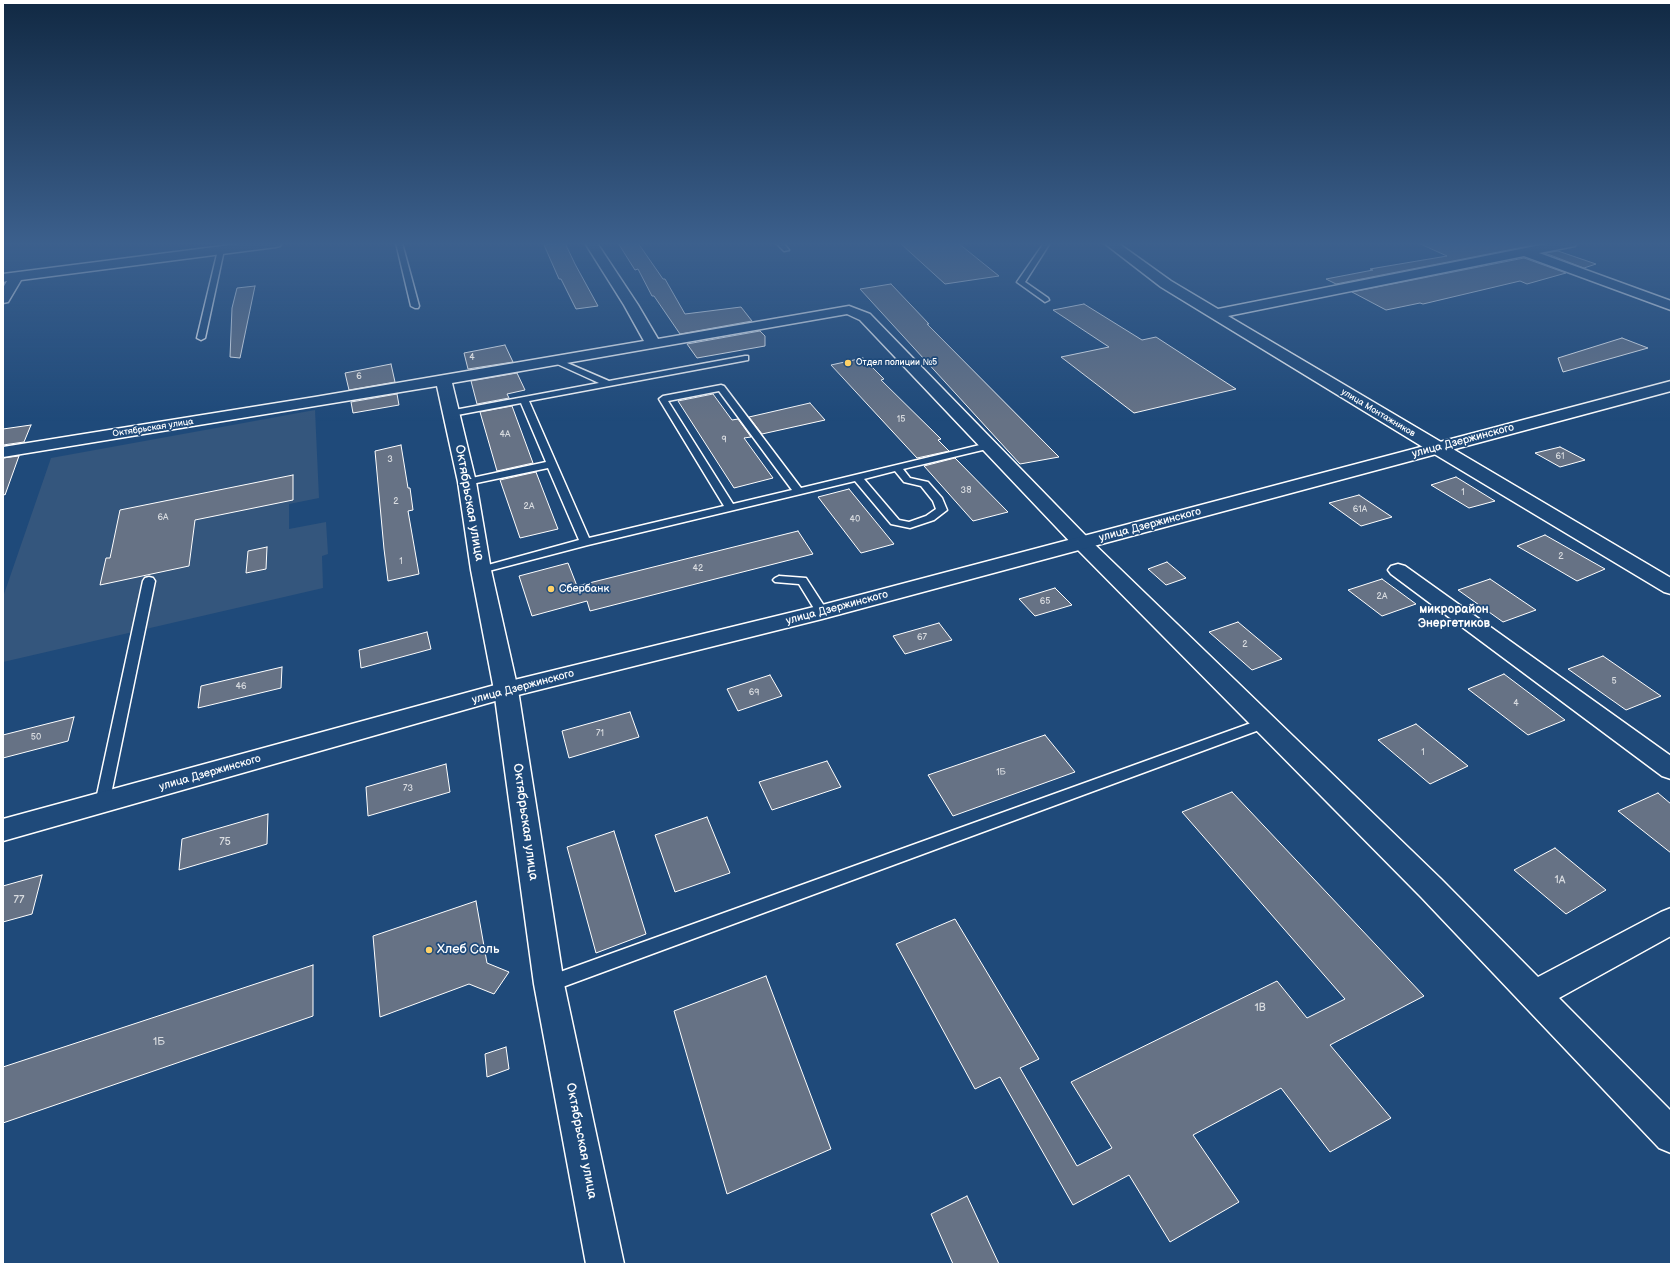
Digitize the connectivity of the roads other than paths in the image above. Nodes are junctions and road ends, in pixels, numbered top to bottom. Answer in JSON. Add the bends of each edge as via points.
{"nodes":[{"id":1,"x":210,"y":302,"type":"edge"},
{"id":2,"x":414,"y":302,"type":"edge"},
{"id":3,"x":629,"y":302,"type":"edge"},
{"id":4,"x":1196,"y":302,"type":"edge"},
{"id":5,"x":1276,"y":302,"type":"edge"},
{"id":6,"x":1660,"y":302,"type":"edge"},
{"id":7,"x":415,"y":306,"type":"dead end"},
{"id":8,"x":1671,"y":306,"type":"edge"},
{"id":9,"x":1216,"y":314,"type":"junction"},
{"id":10,"x":202,"y":338,"type":"dead end"},
{"id":11,"x":653,"y":343,"type":"junction"},
{"id":12,"x":745,"y":358,"type":"dead end"},
{"id":13,"x":558,"y":361,"type":"junction"},
{"id":14,"x":444,"y":380,"type":"junction"},
{"id":15,"x":609,"y":384,"type":"junction"},
{"id":16,"x":1671,"y":386,"type":"edge"},
{"id":17,"x":524,"y":400,"type":"junction"},
{"id":18,"x":452,"y":413,"type":"junction"},
{"id":19,"x":988,"y":446,"type":"junction"},
{"id":20,"x":1437,"y":448,"type":"junction"},
{"id":21,"x":3,"y":452,"type":"edge"},
{"id":22,"x":552,"y":464,"type":"junction"},
{"id":23,"x":897,"y":468,"type":"junction"},
{"id":24,"x":857,"y":477,"type":"junction"},
{"id":25,"x":467,"y":482,"type":"junction"},
{"id":26,"x":798,"y":491,"type":"junction"},
{"id":27,"x":730,"y":507,"type":"junction"},
{"id":28,"x":585,"y":542,"type":"junction"},
{"id":29,"x":1082,"y":543,"type":"junction"},
{"id":30,"x":481,"y":570,"type":"junction"},
{"id":31,"x":1398,"y":570,"type":"dead end"},
{"id":32,"x":779,"y":580,"type":"dead end"},
{"id":33,"x":150,"y":581,"type":"dead end"},
{"id":34,"x":1671,"y":587,"type":"edge"},
{"id":35,"x":822,"y":612,"type":"junction"},
{"id":36,"x":506,"y":690,"type":"junction"},
{"id":37,"x":1265,"y":724,"type":"junction"},
{"id":38,"x":1671,"y":769,"type":"edge"},
{"id":39,"x":102,"y":804,"type":"junction"},
{"id":40,"x":3,"y":830,"type":"edge"},
{"id":41,"x":1671,"y":921,"type":"edge"},
{"id":42,"x":549,"y":984,"type":"junction"},
{"id":43,"x":1534,"y":994,"type":"junction"},
{"id":44,"x":1671,"y":1136,"type":"edge"},
{"id":45,"x":605,"y":1264,"type":"edge"}],
"edges":[{"from":1,"to":10,"type":"lane"},
{"from":2,"to":7,"type":"lane"},
{"from":3,"to":11,"type":"street"},
{"from":4,"to":9,"type":"street","name":"улица Монтажников"},
{"from":5,"to":9,"type":"street"},
{"from":6,"to":8,"type":"street"},
{"from":9,"to":20,"type":"street","name":"улица Монтажников"},
{"from":11,"to":13,"type":"street","name":"Октябрьская улица"},
{"from":11,"to":19,"type":"street","name":"Октябрьская улица","via":[[849,310],[864,317]]},
{"from":12,"to":15,"type":"lane"},
{"from":13,"to":14,"type":"street","name":"Октябрьская улица"},
{"from":13,"to":15,"type":"lane"},
{"from":14,"to":18,"type":"street","name":"Октябрьская улица"},
{"from":14,"to":21,"type":"street","name":"Октябрьская улица"},
{"from":15,"to":17,"type":"lane"},
{"from":16,"to":20,"type":"street","name":"улица Дзержинского"},
{"from":17,"to":18,"type":"lane"},
{"from":17,"to":22,"type":"lane"},
{"from":18,"to":25,"type":"street","name":"Октябрьская улица"},
{"from":19,"to":23,"type":"lane"},
{"from":19,"to":29,"type":"street"},
{"from":20,"to":29,"type":"street","name":"улица Дзержинского"},
{"from":20,"to":34,"type":"street","name":"улица Монтажников"},
{"from":22,"to":25,"type":"lane"},
{"from":22,"to":28,"type":"lane"},
{"from":23,"to":24,"type":"lane"},
{"from":23,"to":24,"type":"lane","via":[[907,480],[924,484],[938,500],[942,510],[930,518],[910,525],[895,522]]},
{"from":24,"to":26,"type":"lane"},
{"from":25,"to":30,"type":"street","name":"Октябрьская улица"},
{"from":26,"to":27,"type":"lane"},
{"from":26,"to":27,"type":"lane","via":[[721,388],[663,399]]},
{"from":27,"to":28,"type":"lane"},
{"from":28,"to":30,"type":"lane"},
{"from":29,"to":35,"type":"street","name":"улица Дзержинского"},
{"from":29,"to":37,"type":"street"},
{"from":30,"to":36,"type":"street","name":"Октябрьская улица"},
{"from":31,"to":38,"type":"street"},
{"from":32,"to":35,"type":"lane","via":[[802,580]]},
{"from":33,"to":39,"type":"lane"},
{"from":35,"to":36,"type":"street","name":"улица Дзержинского"},
{"from":36,"to":39,"type":"street","name":"улица Дзержинского"},
{"from":36,"to":42,"type":"street","name":"Октябрьская улица"},
{"from":37,"to":42,"type":"lane"},
{"from":37,"to":43,"type":"street"},
{"from":39,"to":40,"type":"street","name":"улица Дзержинского"},
{"from":41,"to":43,"type":"street"},
{"from":42,"to":45,"type":"street","name":"Октябрьская улица"},
{"from":43,"to":44,"type":"street"}]}
